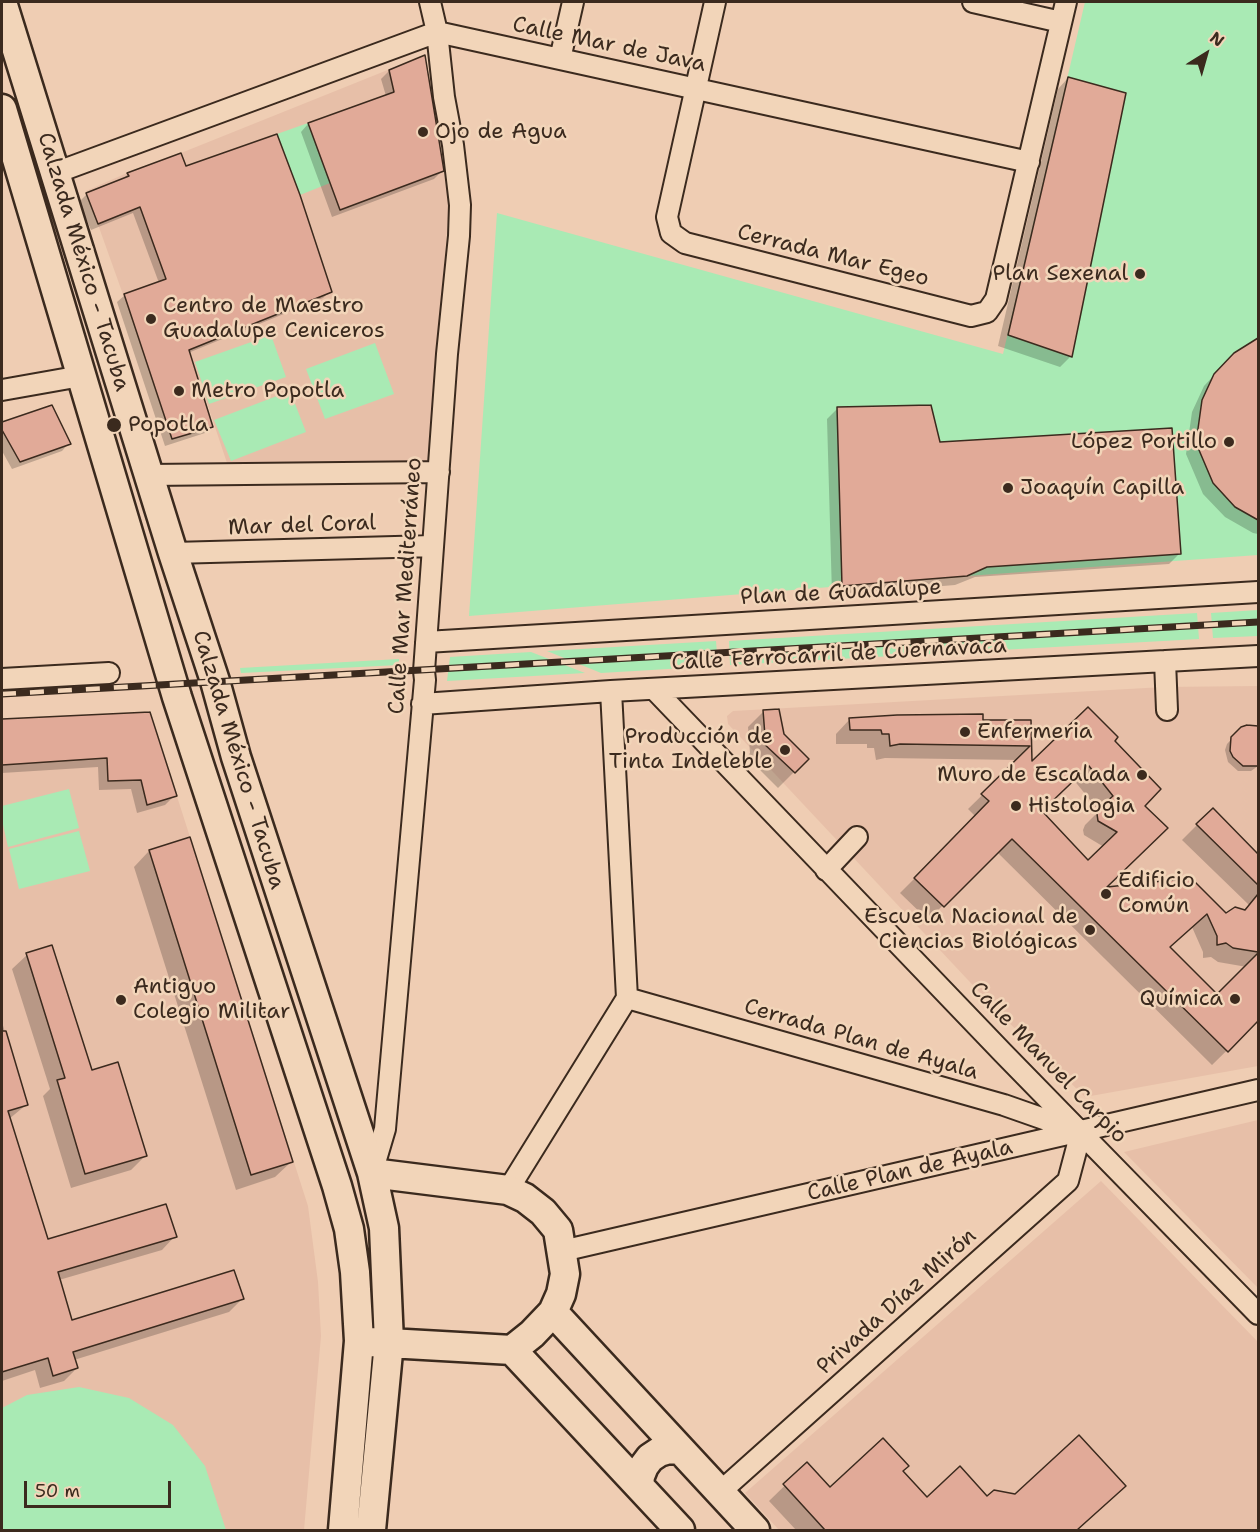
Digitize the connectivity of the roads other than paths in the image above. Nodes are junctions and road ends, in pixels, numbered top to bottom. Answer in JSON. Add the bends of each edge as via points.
{"nodes":[{"id":1,"x":2,"y":2,"type":"edge"},
{"id":2,"x":430,"y":2,"type":"edge"},
{"id":3,"x":573,"y":2,"type":"edge"},
{"id":4,"x":715,"y":2,"type":"edge"},
{"id":5,"x":973,"y":2,"type":"edge"},
{"id":6,"x":1066,"y":2,"type":"edge"},
{"id":7,"x":1061,"y":22,"type":"junction"},
{"id":8,"x":437,"y":32,"type":"junction"},
{"id":9,"x":560,"y":59,"type":"junction"},
{"id":10,"x":697,"y":89,"type":"junction"},
{"id":11,"x":2,"y":109,"type":"edge"},
{"id":12,"x":1029,"y":162,"type":"junction"},
{"id":13,"x":55,"y":173,"type":"junction"},
{"id":14,"x":81,"y":376,"type":"junction"},
{"id":15,"x":2,"y":390,"type":"edge"},
{"id":16,"x":438,"y":472,"type":"junction"},
{"id":17,"x":149,"y":476,"type":"junction"},
{"id":18,"x":432,"y":546,"type":"junction"},
{"id":19,"x":173,"y":553,"type":"junction"},
{"id":20,"x":1258,"y":592,"type":"edge"},
{"id":21,"x":191,"y":609,"type":"junction"},
{"id":22,"x":155,"y":620,"type":"junction"},
{"id":23,"x":426,"y":642,"type":"junction"},
{"id":24,"x":1258,"y":656,"type":"edge"},
{"id":25,"x":1165,"y":661,"type":"junction"},
{"id":26,"x":110,"y":673,"type":"dead end"},
{"id":27,"x":2,"y":680,"type":"edge"},
{"id":28,"x":654,"y":689,"type":"junction"},
{"id":29,"x":611,"y":691,"type":"junction"},
{"id":30,"x":422,"y":704,"type":"junction"},
{"id":31,"x":1167,"y":710,"type":"dead end"},
{"id":32,"x":236,"y":757,"type":"junction"},
{"id":33,"x":197,"y":759,"type":"junction"},
{"id":34,"x":857,"y":837,"type":"dead end"},
{"id":35,"x":826,"y":870,"type":"junction"},
{"id":36,"x":627,"y":998,"type":"junction"},
{"id":37,"x":1258,"y":1090,"type":"edge"},
{"id":38,"x":1081,"y":1132,"type":"junction"},
{"id":39,"x":372,"y":1173,"type":"junction"},
{"id":40,"x":507,"y":1190,"type":"junction"},
{"id":41,"x":562,"y":1251,"type":"junction"},
{"id":42,"x":553,"y":1312,"type":"junction"},
{"id":43,"x":1258,"y":1314,"type":"edge"},
{"id":44,"x":358,"y":1341,"type":"junction"},
{"id":45,"x":389,"y":1342,"type":"junction"},
{"id":46,"x":512,"y":1350,"type":"junction"},
{"id":47,"x":680,"y":1450,"type":"junction"},
{"id":48,"x":639,"y":1486,"type":"junction"},
{"id":49,"x":720,"y":1492,"type":"junction"},
{"id":50,"x":343,"y":1530,"type":"edge"},
{"id":51,"x":371,"y":1530,"type":"edge"},
{"id":52,"x":680,"y":1530,"type":"edge"},
{"id":53,"x":755,"y":1530,"type":"edge"}],
"edges":[{"from":1,"to":13,"type":"main road","name":"Calzada México - Tacuba"},
{"from":2,"to":8,"type":"street","name":"Calle Mar Mediterráneo"},
{"from":3,"to":9,"type":"street"},
{"from":4,"to":10,"type":"street"},
{"from":5,"to":7,"type":"street"},
{"from":6,"to":7,"type":"street"},
{"from":7,"to":12,"type":"street"},
{"from":8,"to":9,"type":"street","name":"Calle Mar de Java"},
{"from":8,"to":13,"type":"street"},
{"from":8,"to":16,"type":"street","name":"Calle Mar Mediterráneo","via":[[460,205]]},
{"from":9,"to":10,"type":"street","name":"Calle Mar de Java"},
{"from":10,"to":12,"type":"street","name":"Calle Mar de Java"},
{"from":10,"to":12,"type":"street","name":"Cerrada Mar Egeo","via":[[668,217],[671,233],[685,243],[971,316],[987,312],[996,299]]},
{"from":11,"to":14,"type":"main road","name":"Calzada México - Tacuba"},
{"from":13,"to":17,"type":"main road","name":"Calzada México - Tacuba"},
{"from":14,"to":15,"type":"street"},
{"from":14,"to":22,"type":"main road","name":"Calzada México - Tacuba"},
{"from":16,"to":17,"type":"street"},
{"from":16,"to":18,"type":"street","name":"Calle Mar Mediterráneo"},
{"from":17,"to":19,"type":"main road","name":"Calzada México - Tacuba"},
{"from":18,"to":19,"type":"street","name":"Mar del Coral"},
{"from":18,"to":23,"type":"street","name":"Calle Mar Mediterráneo"},
{"from":19,"to":21,"type":"main road","name":"Calzada México - Tacuba"},
{"from":20,"to":23,"type":"street","name":"Plan de Guadalupe"},
{"from":21,"to":22,"type":"main road","via":[[187,624],[182,627],[164,628]]},
{"from":21,"to":32,"type":"main road","name":"Calzada México - Tacuba"},
{"from":22,"to":33,"type":"main road","name":"Calzada México - Tacuba"},
{"from":23,"to":30,"type":"street","name":"Calle Mar Mediterráneo"},
{"from":24,"to":25,"type":"street","name":"Calle Ferrocarril de Cuernavaca"},
{"from":25,"to":28,"type":"street","name":"Calle Ferrocarril de Cuernavaca"},
{"from":25,"to":31,"type":"street"},
{"from":26,"to":27,"type":"street"},
{"from":28,"to":29,"type":"street","name":"Calle Ferrocarril de Cuernavaca"},
{"from":28,"to":35,"type":"street","name":"Calle Manuel Carpio"},
{"from":29,"to":30,"type":"street","name":"Calle Ferrocarril de Cuernavaca"},
{"from":29,"to":36,"type":"street"},
{"from":30,"to":39,"type":"street","name":"Calle Mar Mediterráneo","via":[[385,1129]]},
{"from":32,"to":33,"type":"main road","via":[[227,745],[214,740],[200,750]]},
{"from":32,"to":39,"type":"main road","name":"Calzada México - Tacuba"},
{"from":33,"to":44,"type":"main road","name":"Calzada México - Tacuba","via":[[349,1229]]},
{"from":34,"to":35,"type":"street"},
{"from":35,"to":38,"type":"street","name":"Calle Manuel Carpio"},
{"from":36,"to":38,"type":"street","name":"Cerrada Plan de Ayala","via":[[1004,1105]]},
{"from":36,"to":40,"type":"street"},
{"from":37,"to":38,"type":"street","name":"Calle Plan de Ayala"},
{"from":38,"to":41,"type":"street","name":"Calle Plan de Ayala"},
{"from":38,"to":43,"type":"street","name":"Calle Manuel Carpio"},
{"from":38,"to":49,"type":"street","name":"Privada Díaz Mirón","via":[[1068,1181]]},
{"from":39,"to":40,"type":"main road"},
{"from":39,"to":45,"type":"main road","name":"Calzada México - Tacuba","via":[[384,1228]]},
{"from":40,"to":41,"type":"main road","via":[[543,1212],[558,1230]]},
{"from":41,"to":42,"type":"main road","via":[[565,1274]]},
{"from":42,"to":46,"type":"main road"},
{"from":42,"to":47,"type":"main road"},
{"from":44,"to":45,"type":"main road"},
{"from":44,"to":50,"type":"main road","name":"Calzada México - Tacuba"},
{"from":45,"to":46,"type":"main road"},
{"from":45,"to":51,"type":"main road","name":"Calzada México - Tacuba"},
{"from":46,"to":48,"type":"main road"},
{"from":47,"to":48,"type":"main road","via":[[669,1449],[650,1458],[639,1476]]},
{"from":47,"to":49,"type":"main road"},
{"from":48,"to":52,"type":"main road"},
{"from":49,"to":53,"type":"main road"}]}
